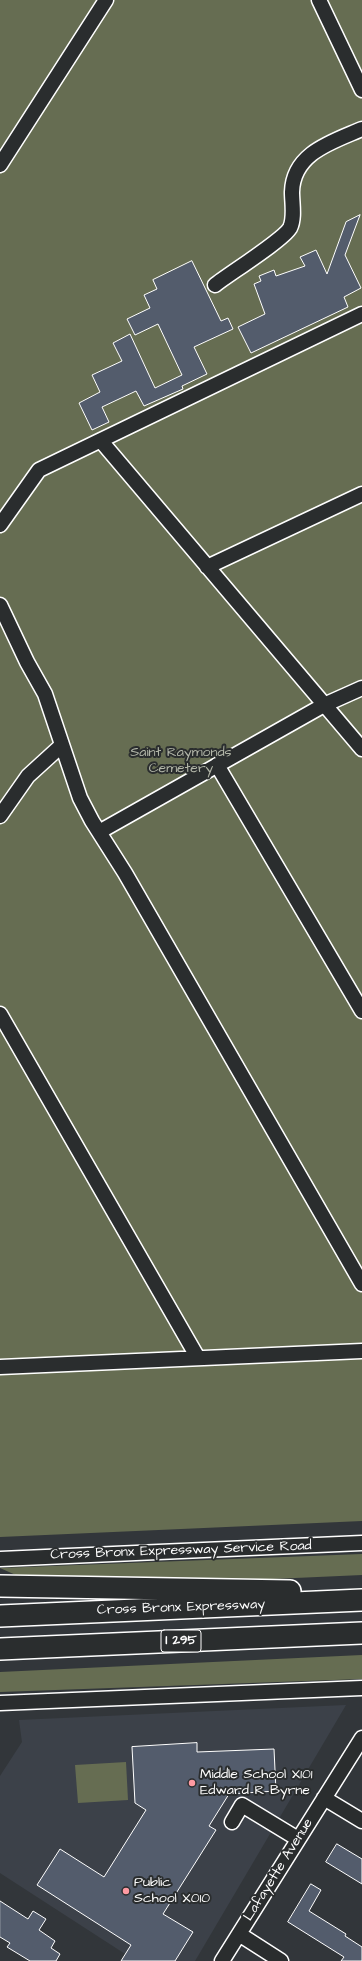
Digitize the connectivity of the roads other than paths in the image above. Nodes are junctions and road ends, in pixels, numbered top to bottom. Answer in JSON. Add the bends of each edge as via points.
{"nodes":[{"id":1,"x":106,"y":0,"type":"edge"},
{"id":2,"x":320,"y":0,"type":"edge"},
{"id":3,"x":362,"y":90,"type":"edge"},
{"id":4,"x":362,"y":129,"type":"edge"},
{"id":5,"x":0,"y":165,"type":"edge"},
{"id":6,"x":215,"y":285,"type":"dead end"},
{"id":7,"x":362,"y":314,"type":"edge"},
{"id":8,"x":101,"y":441,"type":"junction"},
{"id":9,"x":362,"y":494,"type":"edge"},
{"id":10,"x":0,"y":525,"type":"edge"},
{"id":11,"x":207,"y":567,"type":"junction"},
{"id":12,"x":0,"y":605,"type":"edge"},
{"id":13,"x":362,"y":688,"type":"edge"},
{"id":14,"x":324,"y":705,"type":"junction"},
{"id":15,"x":62,"y":745,"type":"junction"},
{"id":16,"x":362,"y":749,"type":"edge"},
{"id":17,"x":217,"y":765,"type":"junction"},
{"id":18,"x":0,"y":816,"type":"edge"},
{"id":19,"x":99,"y":832,"type":"junction"},
{"id":20,"x":362,"y":1011,"type":"edge"},
{"id":21,"x":0,"y":1014,"type":"edge"},
{"id":22,"x":362,"y":1284,"type":"edge"},
{"id":23,"x":362,"y":1351,"type":"edge"},
{"id":24,"x":198,"y":1358,"type":"junction"},
{"id":25,"x":0,"y":1367,"type":"edge"},
{"id":26,"x":362,"y":1543,"type":"edge"},
{"id":27,"x":0,"y":1559,"type":"edge"},
{"id":28,"x":0,"y":1586,"type":"edge"},
{"id":29,"x":362,"y":1595,"type":"edge"},
{"id":30,"x":362,"y":1600,"type":"edge"},
{"id":31,"x":0,"y":1616,"type":"edge"},
{"id":32,"x":362,"y":1634,"type":"edge"},
{"id":33,"x":0,"y":1649,"type":"edge"},
{"id":34,"x":362,"y":1688,"type":"edge"},
{"id":35,"x":0,"y":1703,"type":"edge"},
{"id":36,"x":362,"y":1738,"type":"edge"},
{"id":37,"x":324,"y":1798,"type":"junction"},
{"id":38,"x":362,"y":1821,"type":"edge"},
{"id":39,"x":232,"y":1822,"type":"dead end"},
{"id":40,"x":298,"y":1839,"type":"junction"},
{"id":41,"x":239,"y":1934,"type":"junction"},
{"id":42,"x":222,"y":1961,"type":"edge"},
{"id":43,"x":281,"y":1961,"type":"edge"}],
"edges":[{"from":1,"to":5,"type":"street"},
{"from":2,"to":3,"type":"street"},
{"from":4,"to":6,"type":"street","via":[[322,147],[302,162],[292,184],[292,221],[286,234]]},
{"from":7,"to":8,"type":"street"},
{"from":8,"to":10,"type":"street","via":[[40,470]]},
{"from":8,"to":11,"type":"street"},
{"from":9,"to":11,"type":"street"},
{"from":11,"to":14,"type":"street"},
{"from":12,"to":15,"type":"street","via":[[45,694]]},
{"from":13,"to":14,"type":"street"},
{"from":14,"to":16,"type":"street"},
{"from":14,"to":17,"type":"street"},
{"from":15,"to":18,"type":"street","via":[[28,776]]},
{"from":15,"to":19,"type":"street","via":[[80,798]]},
{"from":17,"to":19,"type":"street"},
{"from":17,"to":20,"type":"street"},
{"from":19,"to":22,"type":"street"},
{"from":21,"to":24,"type":"street"},
{"from":23,"to":24,"type":"street"},
{"from":24,"to":25,"type":"street"},
{"from":26,"to":27,"type":"street","name":"Cross Bronx Expressway Service Road"},
{"from":28,"to":29,"type":"highway","via":[[250,1590]]},
{"from":30,"to":31,"type":"highway","name":"Cross Bronx Expressway"},
{"from":32,"to":33,"type":"highway","number":"I 295"},
{"from":34,"to":35,"type":"street"},
{"from":36,"to":37,"type":"street","name":"Lafayette Avenue"},
{"from":37,"to":38,"type":"street"},
{"from":37,"to":40,"type":"street","name":"Lafayette Avenue"},
{"from":39,"to":40,"type":"street","via":[[242,1805]]},
{"from":40,"to":41,"type":"street","name":"Lafayette Avenue"},
{"from":41,"to":42,"type":"street","name":"Lafayette Avenue"},
{"from":41,"to":43,"type":"street"}]}
